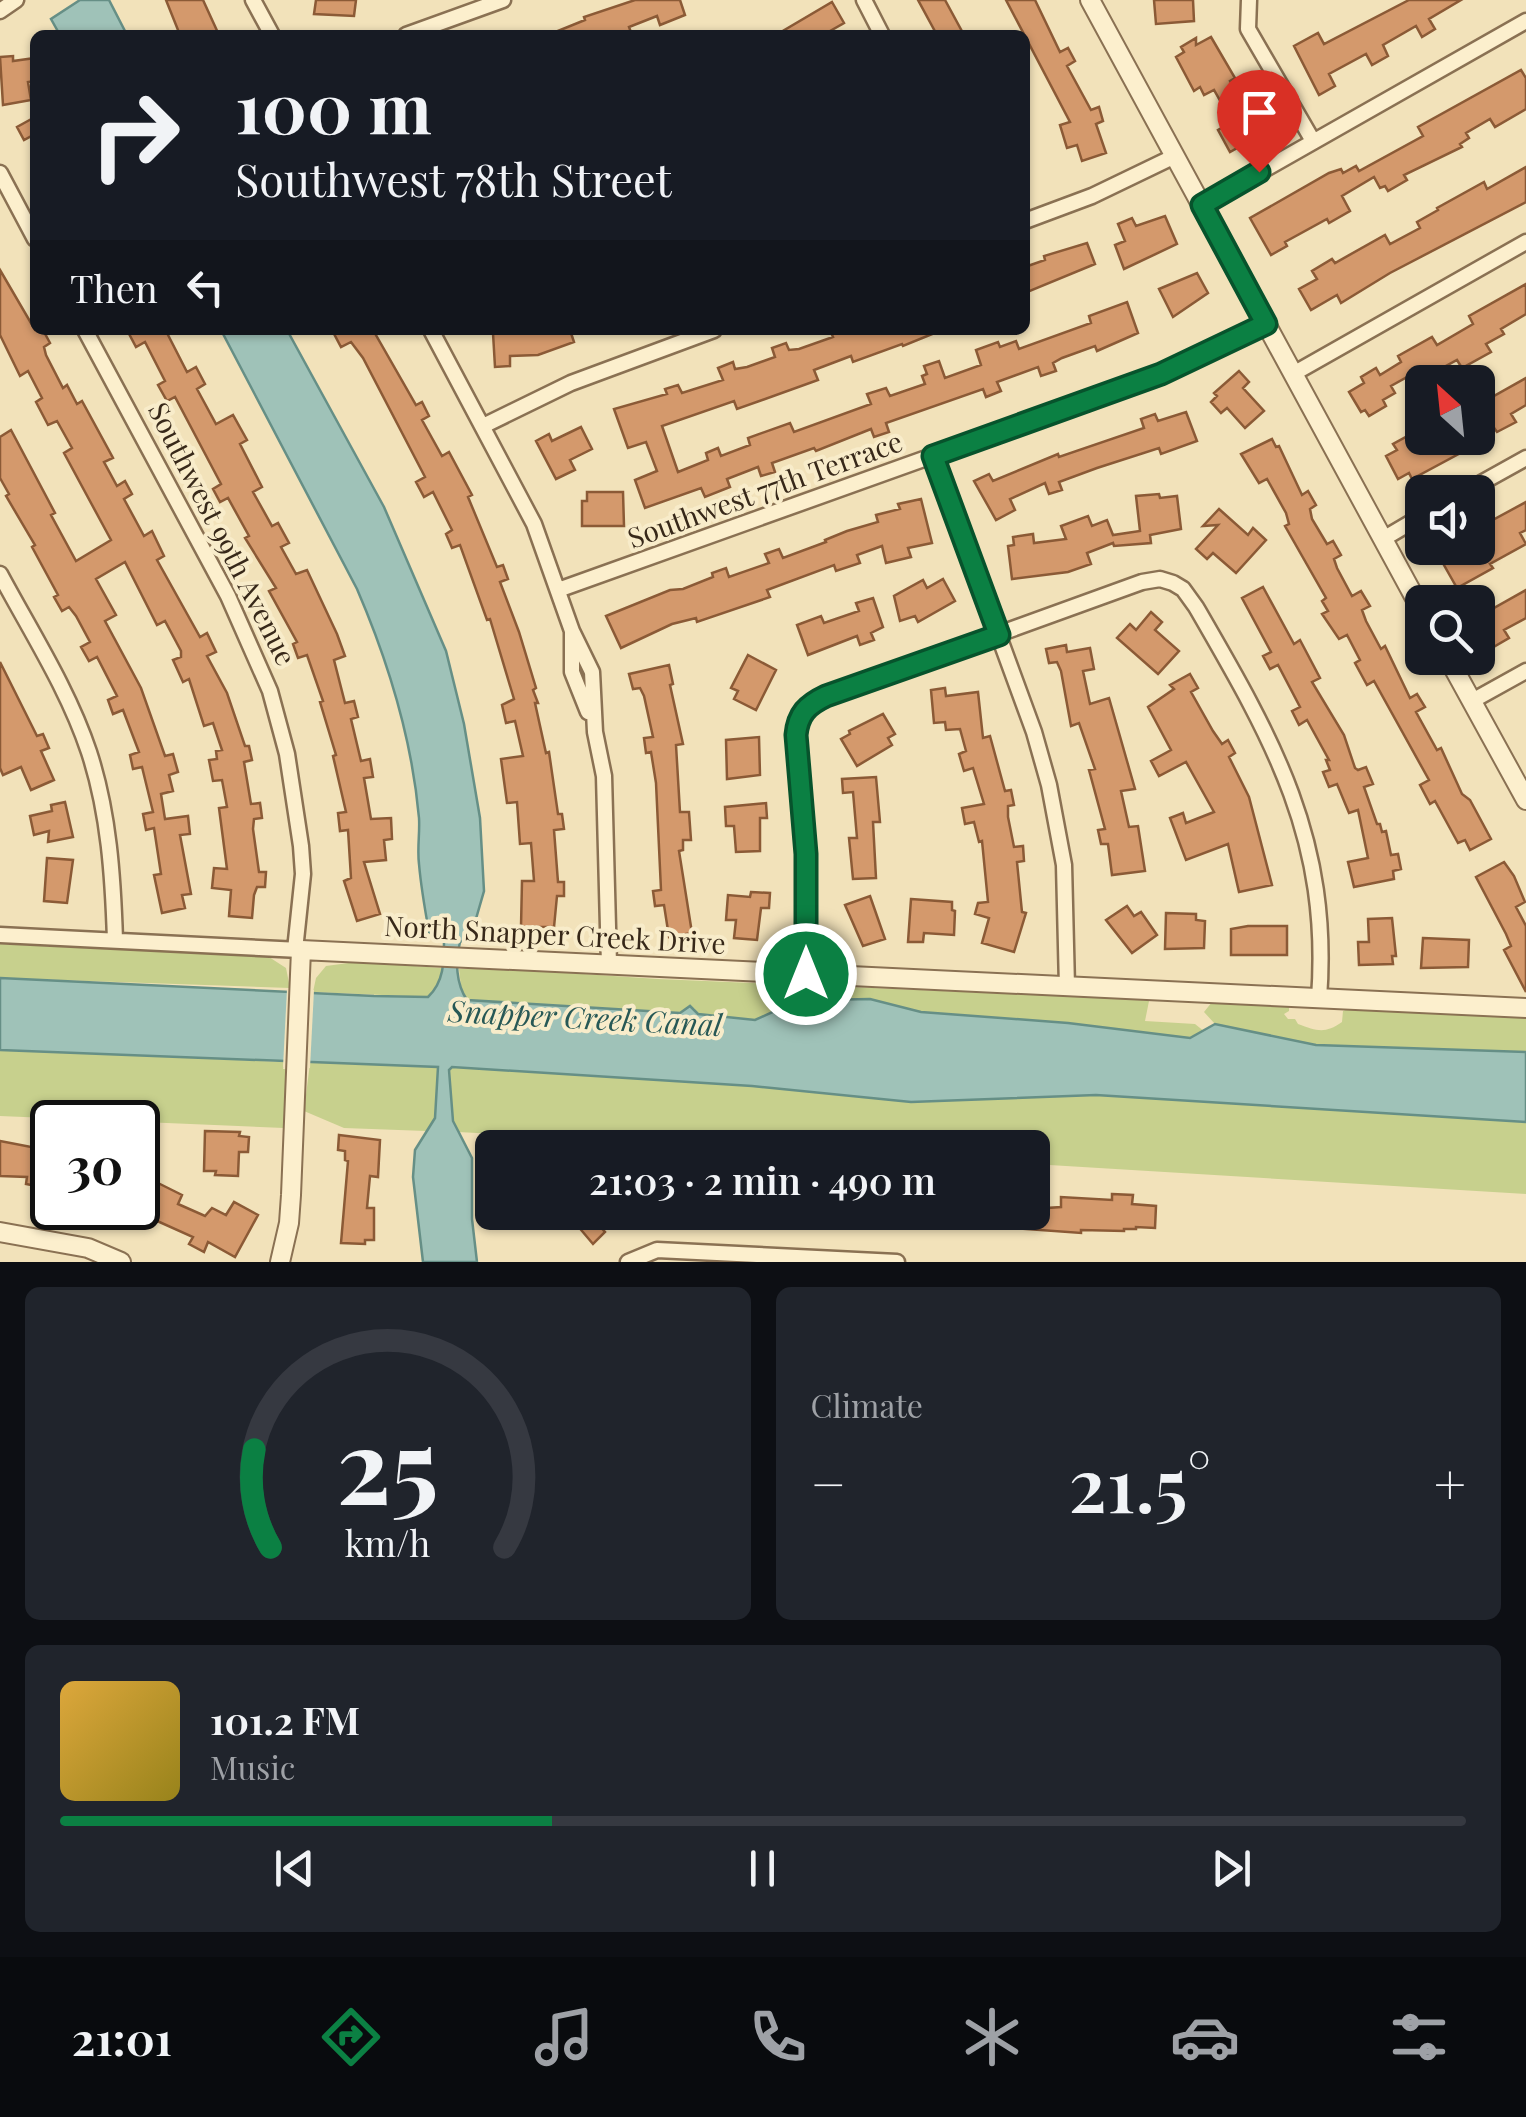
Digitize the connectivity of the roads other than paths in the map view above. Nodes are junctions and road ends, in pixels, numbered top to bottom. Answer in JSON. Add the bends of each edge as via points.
{"nodes":[{"id":1,"x":16,"y":0,"type":"edge"},
{"id":2,"x":253,"y":0,"type":"edge"},
{"id":3,"x":503,"y":0,"type":"edge"},
{"id":4,"x":864,"y":0,"type":"edge"},
{"id":5,"x":1090,"y":0,"type":"edge"},
{"id":6,"x":1249,"y":0,"type":"edge"},
{"id":7,"x":0,"y":11,"type":"edge"},
{"id":8,"x":1526,"y":21,"type":"edge"},
{"id":9,"x":269,"y":30,"type":"edge"},
{"id":10,"x":420,"y":30,"type":"edge"},
{"id":11,"x":879,"y":30,"type":"edge"},
{"id":12,"x":1313,"y":141,"type":"junction"},
{"id":13,"x":1175,"y":156,"type":"junction"},
{"id":14,"x":0,"y":173,"type":"edge"},
{"id":15,"x":1202,"y":205,"type":"junction"},
{"id":16,"x":1030,"y":219,"type":"edge"},
{"id":17,"x":30,"y":229,"type":"edge"},
{"id":18,"x":1526,"y":242,"type":"edge"},
{"id":19,"x":1266,"y":324,"type":"junction"},
{"id":20,"x":88,"y":335,"type":"edge"},
{"id":21,"x":434,"y":335,"type":"edge"},
{"id":22,"x":701,"y":335,"type":"edge"},
{"id":23,"x":1293,"y":374,"type":"junction"},
{"id":24,"x":483,"y":426,"type":"junction"},
{"id":25,"x":933,"y":456,"type":"junction"},
{"id":26,"x":1526,"y":458,"type":"edge"},
{"id":27,"x":1495,"y":475,"type":"edge"},
{"id":28,"x":1405,"y":526,"type":"edge"},
{"id":29,"x":1383,"y":538,"type":"junction"},
{"id":30,"x":0,"y":574,"type":"edge"},
{"id":31,"x":1408,"y":585,"type":"edge"},
{"id":32,"x":558,"y":590,"type":"junction"},
{"id":33,"x":999,"y":635,"type":"junction"},
{"id":34,"x":1526,"y":671,"type":"edge"},
{"id":35,"x":1457,"y":675,"type":"edge"},
{"id":36,"x":1472,"y":702,"type":"junction"},
{"id":37,"x":1526,"y":800,"type":"edge"},
{"id":38,"x":0,"y":935,"type":"edge"},
{"id":39,"x":114,"y":940,"type":"junction"},
{"id":40,"x":298,"y":950,"type":"junction"},
{"id":41,"x":609,"y":965,"type":"junction"},
{"id":42,"x":806,"y":974,"type":"junction"},
{"id":43,"x":1068,"y":986,"type":"junction"},
{"id":44,"x":1319,"y":998,"type":"junction"},
{"id":45,"x":1526,"y":1008,"type":"edge"},
{"id":46,"x":0,"y":1232,"type":"edge"},
{"id":47,"x":121,"y":1262,"type":"edge"},
{"id":48,"x":280,"y":1262,"type":"edge"},
{"id":49,"x":628,"y":1262,"type":"edge"},
{"id":50,"x":897,"y":1262,"type":"edge"}],
"edges":[{"from":1,"to":7,"type":"street"},
{"from":2,"to":9,"type":"street"},
{"from":3,"to":10,"type":"street"},
{"from":4,"to":11,"type":"street"},
{"from":5,"to":13,"type":"street"},
{"from":6,"to":12,"type":"street","via":[[1248,29]]},
{"from":8,"to":12,"type":"street"},
{"from":12,"to":15,"type":"street"},
{"from":13,"to":15,"type":"street"},
{"from":13,"to":16,"type":"street"},
{"from":14,"to":17,"type":"street"},
{"from":15,"to":19,"type":"street"},
{"from":18,"to":23,"type":"street"},
{"from":19,"to":23,"type":"street"},
{"from":19,"to":25,"type":"street","name":"Southwest 77th Terrace","via":[[1161,374]]},
{"from":20,"to":40,"type":"street","name":"Southwest 99th Avenue","via":[[228,596],[266,681],[298,816]]},
{"from":21,"to":24,"type":"street"},
{"from":22,"to":24,"type":"street","via":[[572,383]]},
{"from":23,"to":29,"type":"street"},
{"from":24,"to":32,"type":"street","via":[[534,524]]},
{"from":25,"to":32,"type":"street","name":"Southwest 77th Terrace"},
{"from":25,"to":33,"type":"street"},
{"from":26,"to":27,"type":"street"},
{"from":28,"to":29,"type":"street"},
{"from":29,"to":31,"type":"street"},
{"from":30,"to":39,"type":"street","via":[[89,753],[108,840]]},
{"from":32,"to":41,"type":"street","via":[[592,672],[604,776]]},
{"from":33,"to":42,"type":"street","via":[[844,690],[808,706],[800,717]]},
{"from":33,"to":43,"type":"street","via":[[1059,830]]},
{"from":33,"to":44,"type":"street","via":[[1142,582],[1178,585],[1269,744],[1304,828],[1320,902]]},
{"from":34,"to":36,"type":"street"},
{"from":35,"to":36,"type":"street"},
{"from":36,"to":37,"type":"street"},
{"from":38,"to":39,"type":"street","name":"North Snapper Creek Drive"},
{"from":39,"to":40,"type":"street","name":"North Snapper Creek Drive"},
{"from":40,"to":41,"type":"street","name":"North Snapper Creek Drive"},
{"from":40,"to":48,"type":"street","name":"Southwest 99th Avenue","via":[[289,1223]]},
{"from":41,"to":42,"type":"street","name":"North Snapper Creek Drive"},
{"from":42,"to":43,"type":"street","name":"North Snapper Creek Drive"},
{"from":43,"to":44,"type":"street","name":"North Snapper Creek Drive"},
{"from":44,"to":45,"type":"street","name":"North Snapper Creek Drive"},
{"from":46,"to":47,"type":"street","via":[[88,1248]]},
{"from":49,"to":50,"type":"street","via":[[658,1250]]}]}
